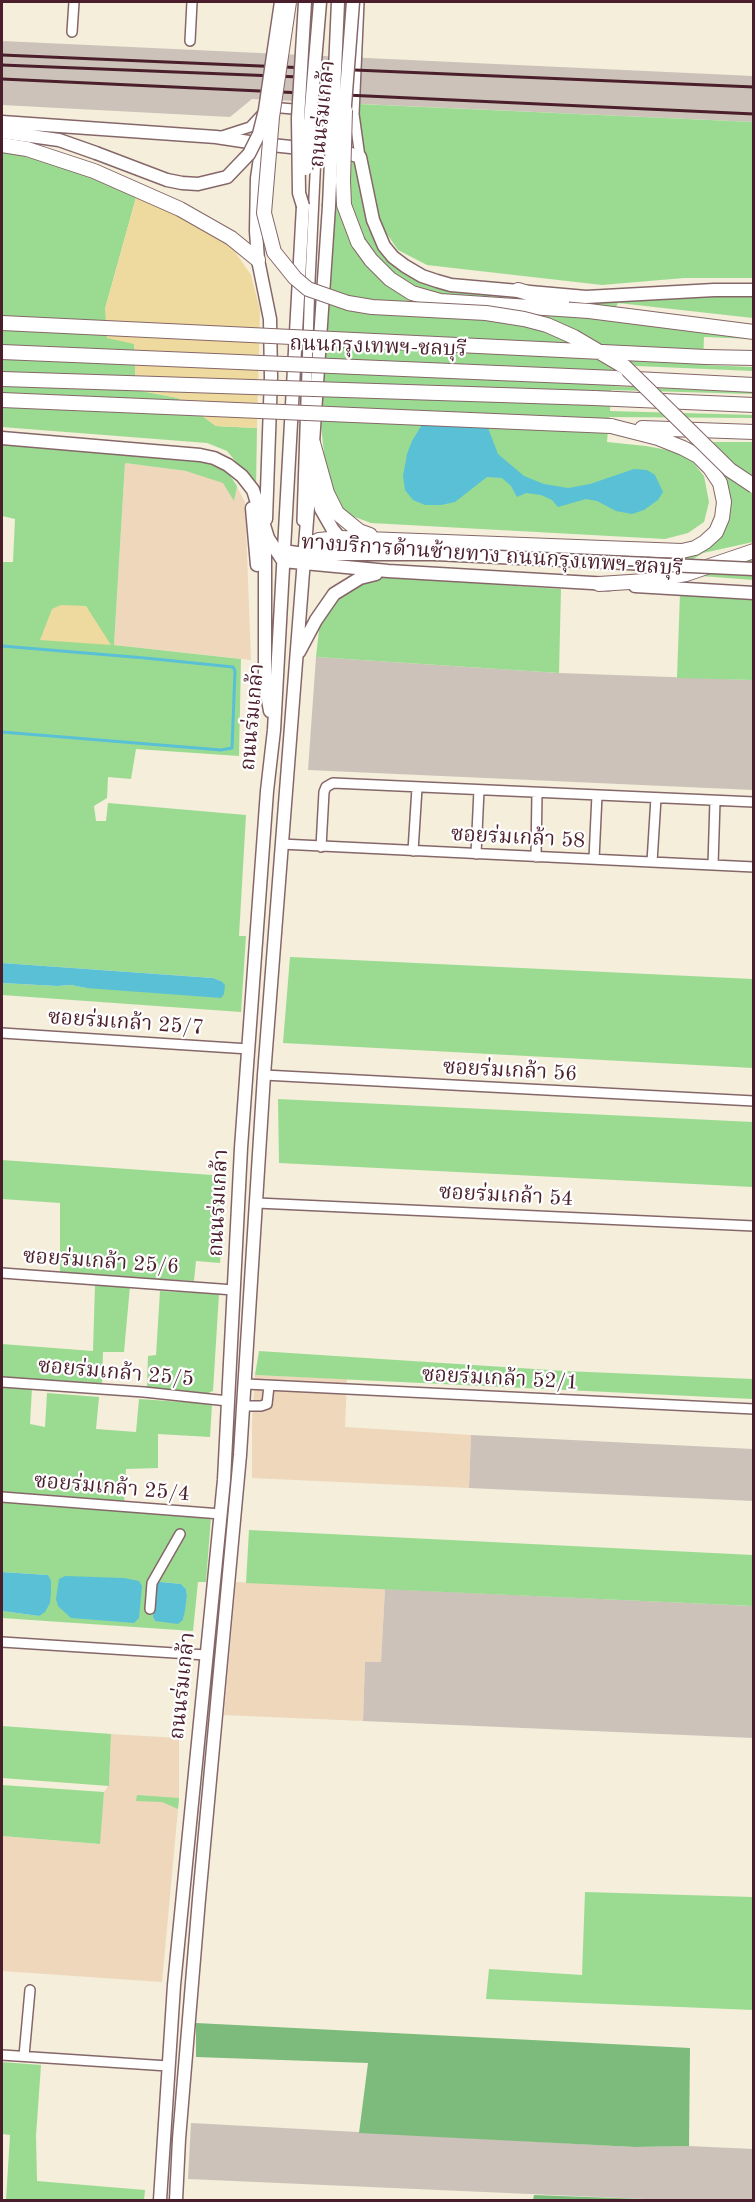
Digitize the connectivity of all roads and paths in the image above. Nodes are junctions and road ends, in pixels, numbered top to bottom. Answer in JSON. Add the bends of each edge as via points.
{"nodes":[{"id":1,"x":74,"y":2,"type":"edge"},
{"id":2,"x":192,"y":2,"type":"edge"},
{"id":3,"x":281,"y":2,"type":"edge"},
{"id":4,"x":289,"y":2,"type":"edge"},
{"id":5,"x":296,"y":2,"type":"edge"},
{"id":6,"x":305,"y":2,"type":"edge"},
{"id":7,"x":320,"y":2,"type":"edge"},
{"id":8,"x":338,"y":2,"type":"edge"},
{"id":9,"x":353,"y":2,"type":"edge"},
{"id":10,"x":359,"y":2,"type":"edge"},
{"id":11,"x":72,"y":32,"type":"dead end"},
{"id":12,"x":190,"y":41,"type":"dead end"},
{"id":13,"x":263,"y":95,"type":"dead end"},
{"id":14,"x":270,"y":107,"type":"junction"},
{"id":15,"x":349,"y":112,"type":"junction"},
{"id":16,"x":318,"y":113,"type":"junction"},
{"id":17,"x":2,"y":122,"type":"edge"},
{"id":18,"x":2,"y":132,"type":"edge"},
{"id":19,"x":216,"y":137,"type":"junction"},
{"id":20,"x":262,"y":144,"type":"junction"},
{"id":21,"x":2,"y":145,"type":"edge"},
{"id":22,"x":315,"y":150,"type":"junction"},
{"id":23,"x":360,"y":157,"type":"junction"},
{"id":24,"x":303,"y":206,"type":"junction"},
{"id":25,"x":329,"y":230,"type":"junction"},
{"id":26,"x":258,"y":260,"type":"junction"},
{"id":27,"x":518,"y":290,"type":"junction"},
{"id":28,"x":753,"y":290,"type":"edge"},
{"id":29,"x":589,"y":311,"type":"junction"},
{"id":30,"x":2,"y":323,"type":"edge"},
{"id":31,"x":753,"y":332,"type":"edge"},
{"id":32,"x":2,"y":352,"type":"edge"},
{"id":33,"x":753,"y":358,"type":"edge"},
{"id":34,"x":2,"y":378,"type":"edge"},
{"id":35,"x":753,"y":385,"type":"edge"},
{"id":36,"x":2,"y":400,"type":"edge"},
{"id":37,"x":753,"y":405,"type":"edge"},
{"id":38,"x":611,"y":426,"type":"junction"},
{"id":39,"x":753,"y":432,"type":"edge"},
{"id":40,"x":2,"y":438,"type":"edge"},
{"id":41,"x":313,"y":442,"type":"junction"},
{"id":42,"x":311,"y":467,"type":"junction"},
{"id":43,"x":242,"y":476,"type":"junction"},
{"id":44,"x":753,"y":486,"type":"edge"},
{"id":45,"x":265,"y":531,"type":"junction"},
{"id":46,"x":340,"y":538,"type":"junction"},
{"id":47,"x":380,"y":538,"type":"junction"},
{"id":48,"x":753,"y":551,"type":"edge"},
{"id":49,"x":392,"y":554,"type":"junction"},
{"id":50,"x":283,"y":556,"type":"junction"},
{"id":51,"x":303,"y":559,"type":"junction"},
{"id":52,"x":753,"y":569,"type":"edge"},
{"id":53,"x":388,"y":571,"type":"junction"},
{"id":54,"x":599,"y":584,"type":"junction"},
{"id":55,"x":753,"y":593,"type":"edge"},
{"id":56,"x":264,"y":620,"type":"junction"},
{"id":57,"x":296,"y":658,"type":"junction"},
{"id":58,"x":274,"y":730,"type":"junction"},
{"id":59,"x":417,"y":788,"type":"junction"},
{"id":60,"x":479,"y":790,"type":"junction"},
{"id":61,"x":537,"y":793,"type":"junction"},
{"id":62,"x":597,"y":795,"type":"junction"},
{"id":63,"x":656,"y":798,"type":"junction"},
{"id":64,"x":715,"y":801,"type":"junction"},
{"id":65,"x":753,"y":802,"type":"edge"},
{"id":66,"x":281,"y":844,"type":"junction"},
{"id":67,"x":321,"y":847,"type":"junction"},
{"id":68,"x":413,"y":851,"type":"junction"},
{"id":69,"x":476,"y":854,"type":"junction"},
{"id":70,"x":536,"y":857,"type":"junction"},
{"id":71,"x":594,"y":860,"type":"junction"},
{"id":72,"x":652,"y":862,"type":"junction"},
{"id":73,"x":713,"y":865,"type":"junction"},
{"id":74,"x":753,"y":867,"type":"edge"},
{"id":75,"x":2,"y":1033,"type":"edge"},
{"id":76,"x":249,"y":1049,"type":"junction"},
{"id":77,"x":264,"y":1075,"type":"junction"},
{"id":78,"x":753,"y":1101,"type":"edge"},
{"id":79,"x":257,"y":1203,"type":"junction"},
{"id":80,"x":753,"y":1226,"type":"edge"},
{"id":81,"x":2,"y":1273,"type":"edge"},
{"id":82,"x":234,"y":1290,"type":"junction"},
{"id":83,"x":2,"y":1382,"type":"edge"},
{"id":84,"x":246,"y":1384,"type":"junction"},
{"id":85,"x":269,"y":1386,"type":"junction"},
{"id":86,"x":228,"y":1401,"type":"junction"},
{"id":87,"x":244,"y":1406,"type":"junction"},
{"id":88,"x":753,"y":1409,"type":"edge"},
{"id":89,"x":2,"y":1497,"type":"edge"},
{"id":90,"x":221,"y":1515,"type":"junction"},
{"id":91,"x":180,"y":1534,"type":"dead end"},
{"id":92,"x":150,"y":1609,"type":"dead end"},
{"id":93,"x":2,"y":1642,"type":"edge"},
{"id":94,"x":206,"y":1655,"type":"junction"},
{"id":95,"x":30,"y":1990,"type":"dead end"},
{"id":96,"x":2,"y":2055,"type":"edge"},
{"id":97,"x":24,"y":2056,"type":"junction"},
{"id":98,"x":168,"y":2066,"type":"junction"},
{"id":99,"x":160,"y":2200,"type":"edge"},
{"id":100,"x":176,"y":2200,"type":"edge"}],
"edges":[{"from":1,"to":11,"type":"street"},
{"from":2,"to":12,"type":"street"},
{"from":3,"to":18,"type":"main road","bridge":true,"via":[[259,134],[249,154],[227,177],[198,184],[182,183],[59,140]]},
{"from":4,"to":44,"type":"highway","bridge":true,"via":[[272,117],[264,213],[274,252],[295,278],[308,289],[348,303],[486,313],[524,319],[574,337],[625,367],[730,470]]},
{"from":5,"to":14,"type":"street"},
{"from":6,"to":24,"type":"main road","name":"ถนนร่มเกล้า","bridge":true,"via":[[298,118],[299,193]]},
{"from":7,"to":24,"type":"main road","name":"ถนนร่มเกล้า","bridge":true},
{"from":8,"to":25,"type":"main road","name":"ถนนร่มเกล้า","bridge":true},
{"from":9,"to":15,"type":"main road","name":"ถนนร่มเกล้า","bridge":true},
{"from":10,"to":15,"type":"street"},
{"from":13,"to":14,"type":"street"},
{"from":14,"to":16,"type":"street"},
{"from":14,"to":19,"type":"street","via":[[250,127]]},
{"from":14,"to":20,"type":"street"},
{"from":15,"to":16,"type":"street"},
{"from":15,"to":23,"type":"street"},
{"from":15,"to":25,"type":"main road","name":"ถนนร่มเกล้า","bridge":true},
{"from":15,"to":29,"type":"highway","bridge":true,"via":[[344,205],[358,242],[390,279],[412,293],[440,301]]},
{"from":16,"to":22,"type":"street"},
{"from":17,"to":19,"type":"main road"},
{"from":19,"to":20,"type":"main road"},
{"from":20,"to":22,"type":"main road"},
{"from":20,"to":26,"type":"main road","via":[[256,199]]},
{"from":21,"to":26,"type":"highway","via":[[94,171],[180,209],[231,238]]},
{"from":22,"to":23,"type":"main road"},
{"from":22,"to":51,"type":"street"},
{"from":23,"to":27,"type":"main road","via":[[373,220],[393,257],[437,282]]},
{"from":24,"to":50,"type":"main road","name":"ถนนร่มเกล้า","bridge":true},
{"from":25,"to":41,"type":"main road","name":"ถนนร่มเกล้า"},
{"from":26,"to":45,"type":"main road","via":[[270,319],[272,377]]},
{"from":27,"to":28,"type":"main road","via":[[599,297]]},
{"from":27,"to":29,"type":"highway"},
{"from":29,"to":31,"type":"highway"},
{"from":30,"to":33,"type":"highway","bridge":true},
{"from":32,"to":35,"type":"highway","name":"ถนนกรุงเทพฯ-ชลบุรี","bridge":true},
{"from":34,"to":37,"type":"highway","name":"ถนนกรุงเทพฯ-ชลบุรี","bridge":true},
{"from":36,"to":38,"type":"highway","bridge":true},
{"from":38,"to":39,"type":"highway"},
{"from":38,"to":47,"type":"highway","via":[[683,448],[710,468],[720,483],[724,502],[716,532],[705,542],[682,551]]},
{"from":40,"to":43,"type":"main road","via":[[200,455],[228,465]]},
{"from":41,"to":42,"type":"main road","name":"ถนนร่มเกล้า"},
{"from":41,"to":47,"type":"highway","via":[[327,493],[337,513],[359,531]]},
{"from":42,"to":46,"type":"main road","via":[[321,509]]},
{"from":42,"to":51,"type":"main road","name":"ถนนร่มเกล้า"},
{"from":43,"to":45,"type":"main road","name":"ทางบริการด้านซ้ายทาง ถนนกรุงเทพฯ-ชลบุรี","via":[[253,490]]},
{"from":43,"to":56,"type":"main road","via":[[253,509]]},
{"from":45,"to":50,"type":"main road","name":"ทางบริการด้านซ้ายทาง ถนนกรุงเทพฯ-ชลบุรี","via":[[271,546]]},
{"from":45,"to":56,"type":"main road"},
{"from":46,"to":47,"type":"highway"},
{"from":46,"to":49,"type":"main road"},
{"from":46,"to":51,"type":"highway","via":[[311,544]]},
{"from":48,"to":54,"type":"highway","via":[[686,574]]},
{"from":49,"to":51,"type":"main road","name":"ทางบริการด้านซ้ายทาง ถนนกรุงเทพฯ-ชลบุรี"},
{"from":49,"to":52,"type":"main road","name":"ทางบริการด้านซ้ายทาง ถนนกรุงเทพฯ-ชลบุรี","bridge":true},
{"from":50,"to":51,"type":"main road","name":"ทางบริการด้านซ้ายทาง ถนนกรุงเทพฯ-ชลบุรี"},
{"from":50,"to":58,"type":"main road","name":"ถนนร่มเกล้า"},
{"from":51,"to":53,"type":"main road","name":"ทางบริการด้านซ้ายทาง ถนนกรุงเทพฯ-ชลบุรี"},
{"from":51,"to":57,"type":"main road","name":"ถนนร่มเกล้า"},
{"from":53,"to":54,"type":"main road","name":"ทางบริการด้านซ้ายทาง ถนนกรุงเทพฯ-ชลบุรี"},
{"from":53,"to":57,"type":"main road","via":[[360,578],[334,594]]},
{"from":54,"to":55,"type":"main road","name":"ทางบริการด้านซ้ายทาง ถนนกรุงเทพฯ-ชลบุรี"},
{"from":56,"to":58,"type":"main road","via":[[265,683]]},
{"from":57,"to":66,"type":"main road","name":"ถนนร่มเกล้า"},
{"from":58,"to":76,"type":"main road","name":"ถนนร่มเกล้า"},
{"from":59,"to":60,"type":"street"},
{"from":59,"to":67,"type":"street","via":[[329,784],[324,792]]},
{"from":59,"to":68,"type":"street"},
{"from":60,"to":61,"type":"street"},
{"from":60,"to":69,"type":"street"},
{"from":61,"to":62,"type":"street"},
{"from":61,"to":70,"type":"street"},
{"from":62,"to":63,"type":"street"},
{"from":62,"to":71,"type":"street"},
{"from":63,"to":64,"type":"street"},
{"from":63,"to":72,"type":"street"},
{"from":64,"to":65,"type":"street"},
{"from":64,"to":73,"type":"street"},
{"from":66,"to":67,"type":"street","name":"ซอยร่มเกล้า 58"},
{"from":66,"to":77,"type":"main road","name":"ถนนร่มเกล้า"},
{"from":67,"to":68,"type":"street","name":"ซอยร่มเกล้า 58"},
{"from":68,"to":69,"type":"street","name":"ซอยร่มเกล้า 58"},
{"from":69,"to":70,"type":"street","name":"ซอยร่มเกล้า 58"},
{"from":70,"to":71,"type":"street","name":"ซอยร่มเกล้า 58"},
{"from":71,"to":72,"type":"street","name":"ซอยร่มเกล้า 58"},
{"from":72,"to":73,"type":"street","name":"ซอยร่มเกล้า 58"},
{"from":73,"to":74,"type":"street","name":"ซอยร่มเกล้า 58"},
{"from":75,"to":76,"type":"street","name":"ซอยร่มเกล้า 25/7"},
{"from":76,"to":82,"type":"main road","name":"ถนนร่มเกล้า"},
{"from":77,"to":78,"type":"street","name":"ซอยร่มเกล้า 56"},
{"from":77,"to":79,"type":"main road","name":"ถนนร่มเกล้า"},
{"from":79,"to":80,"type":"street","name":"ซอยร่มเกล้า 54"},
{"from":79,"to":84,"type":"main road","name":"ถนนร่มเกล้า"},
{"from":81,"to":82,"type":"street","name":"ซอยร่มเกล้า 25/6"},
{"from":82,"to":86,"type":"main road","name":"ถนนร่มเกล้า"},
{"from":83,"to":86,"type":"street","name":"ซอยร่มเกล้า 25/5"},
{"from":84,"to":85,"type":"street","name":"ซอยร่มเกล้า 52/1"},
{"from":84,"to":87,"type":"main road","name":"ถนนร่มเกล้า"},
{"from":85,"to":87,"type":"street","via":[[267,1404]]},
{"from":85,"to":88,"type":"street","name":"ซอยร่มเกล้า 52/1"},
{"from":86,"to":90,"type":"main road","name":"ถนนร่มเกล้า"},
{"from":87,"to":100,"type":"main road","name":"ถนนร่มเกล้า"},
{"from":89,"to":90,"type":"street","name":"ซอยร่มเกล้า 25/4"},
{"from":90,"to":94,"type":"main road","name":"ถนนร่มเกล้า"},
{"from":91,"to":92,"type":"street","via":[[152,1583]]},
{"from":93,"to":94,"type":"street"},
{"from":94,"to":98,"type":"main road","name":"ถนนร่มเกล้า"},
{"from":95,"to":97,"type":"street"},
{"from":96,"to":97,"type":"street"},
{"from":97,"to":98,"type":"street"},
{"from":98,"to":99,"type":"main road","name":"ถนนร่มเกล้า"}]}
